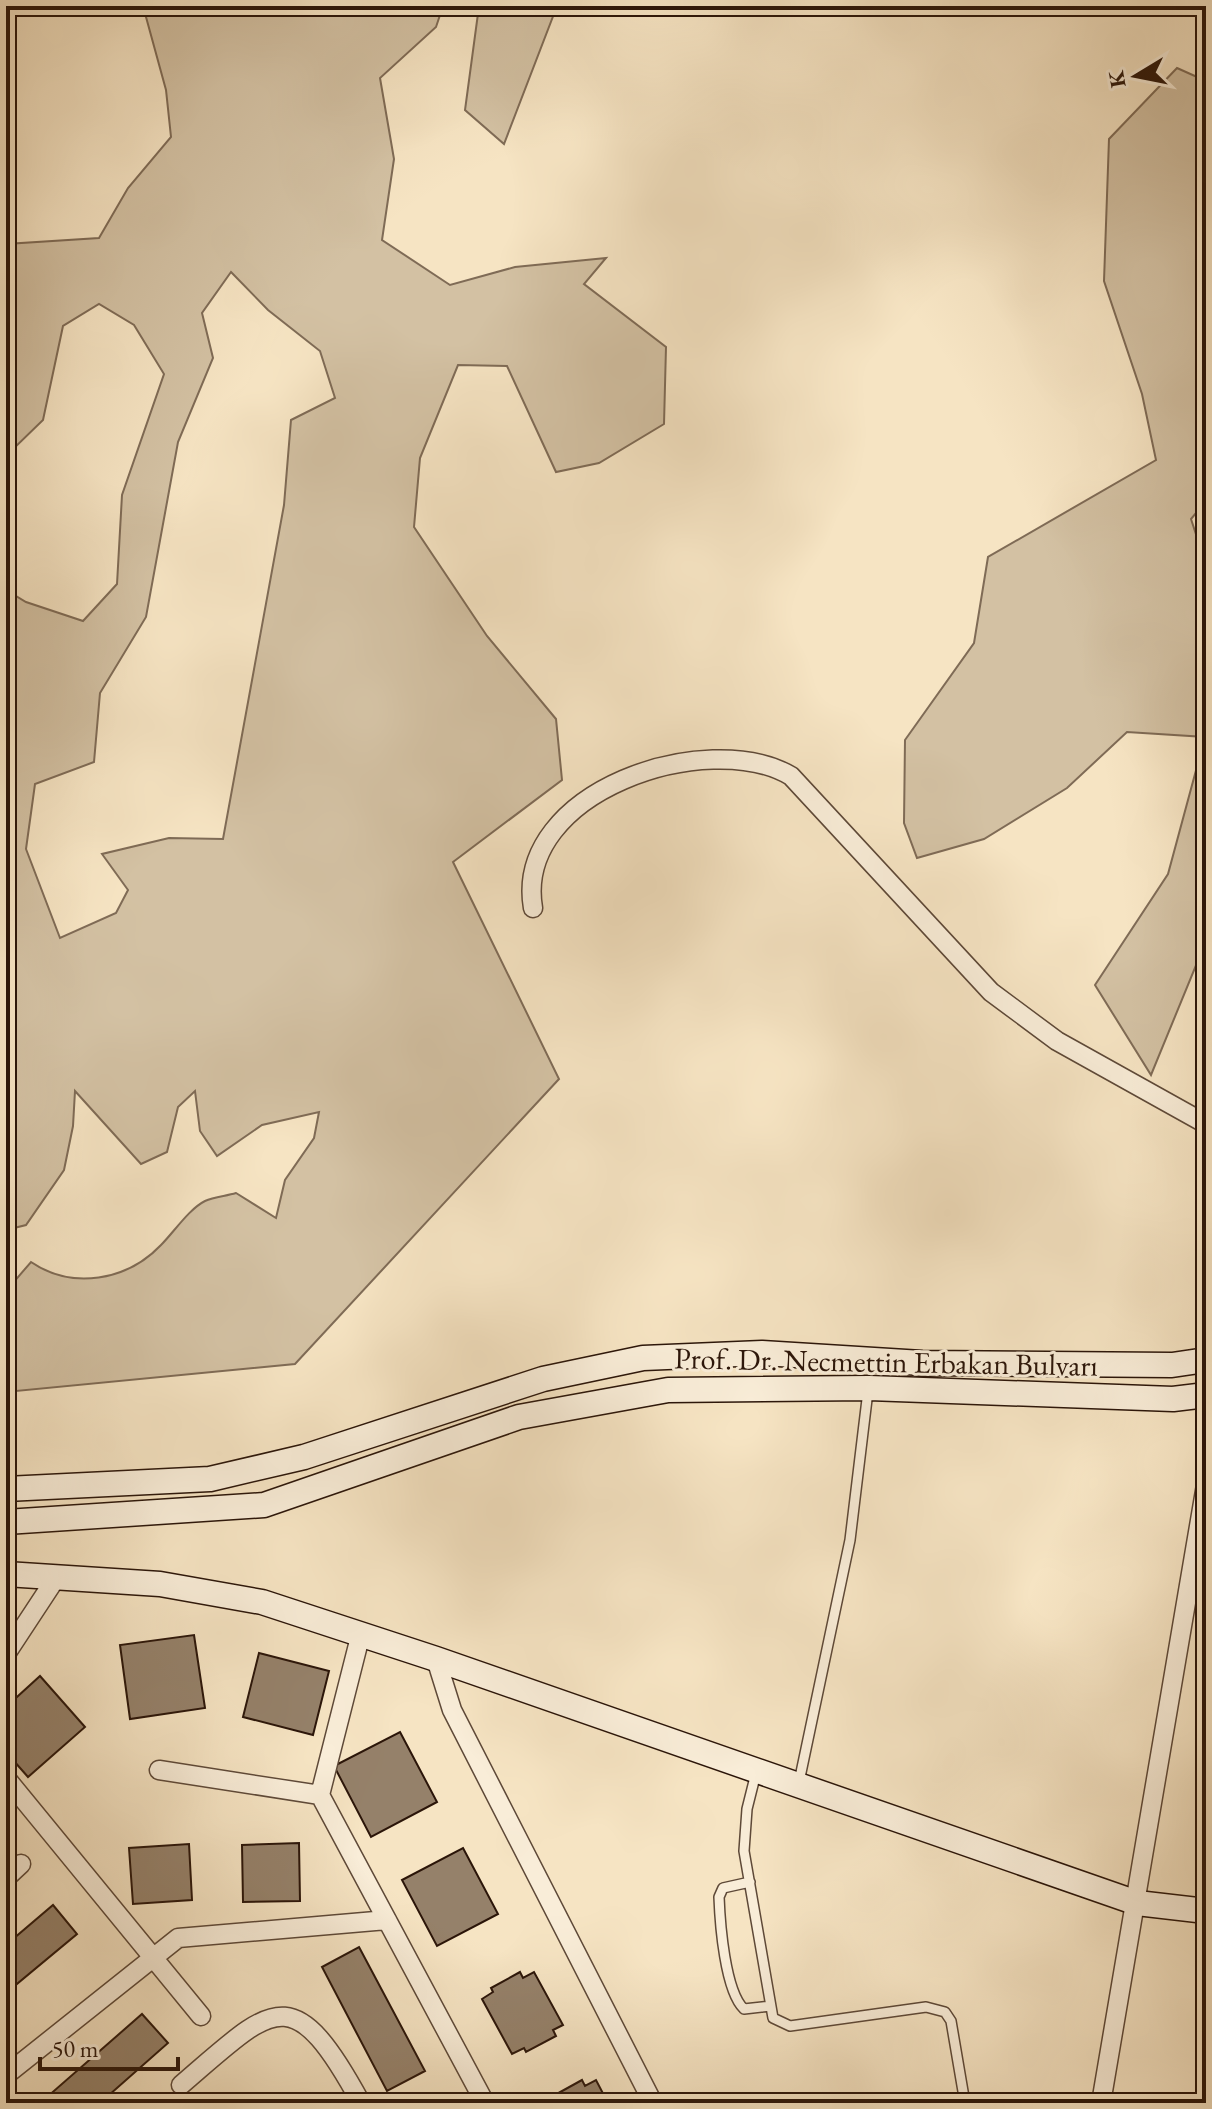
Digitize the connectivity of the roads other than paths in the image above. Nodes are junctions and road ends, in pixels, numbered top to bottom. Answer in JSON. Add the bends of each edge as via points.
{"nodes":[{"id":1,"x":533,"y":908,"type":"dead end"},
{"id":2,"x":1206,"y":1124,"type":"edge"},
{"id":3,"x":1206,"y":1360,"type":"edge"},
{"id":4,"x":869,"y":1388,"type":"junction"},
{"id":5,"x":1206,"y":1395,"type":"edge"},
{"id":6,"x":1206,"y":1485,"type":"edge"},
{"id":7,"x":6,"y":1489,"type":"edge"},
{"id":8,"x":6,"y":1522,"type":"edge"},
{"id":9,"x":6,"y":1574,"type":"edge"},
{"id":10,"x":56,"y":1578,"type":"junction"},
{"id":11,"x":360,"y":1637,"type":"junction"},
{"id":12,"x":6,"y":1654,"type":"edge"},
{"id":13,"x":436,"y":1659,"type":"junction"},
{"id":14,"x":159,"y":1770,"type":"dead end"},
{"id":15,"x":756,"y":1773,"type":"junction"},
{"id":16,"x":6,"y":1778,"type":"edge"},
{"id":17,"x":798,"y":1787,"type":"junction"},
{"id":18,"x":320,"y":1795,"type":"junction"},
{"id":19,"x":21,"y":1864,"type":"dead end"},
{"id":20,"x":6,"y":1878,"type":"edge"},
{"id":21,"x":750,"y":1882,"type":"junction"},
{"id":22,"x":1137,"y":1903,"type":"junction"},
{"id":23,"x":1206,"y":1911,"type":"edge"},
{"id":24,"x":387,"y":1920,"type":"junction"},
{"id":25,"x":151,"y":1955,"type":"junction"},
{"id":26,"x":770,"y":2006,"type":"junction"},
{"id":27,"x":201,"y":2016,"type":"dead end"},
{"id":28,"x":6,"y":2075,"type":"edge"},
{"id":29,"x":181,"y":2085,"type":"dead end"},
{"id":30,"x":361,"y":2103,"type":"edge"},
{"id":31,"x":485,"y":2103,"type":"edge"},
{"id":32,"x":653,"y":2103,"type":"edge"},
{"id":33,"x":965,"y":2103,"type":"edge"},
{"id":34,"x":1101,"y":2103,"type":"edge"}],
"edges":[{"from":1,"to":2,"type":"street","via":[[537,854],[549,835],[591,797],[630,777],[670,766],[723,757],[768,764],[791,776],[1003,1003],[1057,1041]]},
{"from":3,"to":7,"type":"main road","name":"Prof. Dr. Necmettin Erbakan Bulvarı","via":[[1172,1365],[922,1363],[762,1353],[643,1358],[543,1379],[304,1457],[210,1479]]},
{"from":4,"to":5,"type":"main road","name":"Prof. Dr. Necmettin Erbakan Bulvarı","via":[[1173,1399]]},
{"from":4,"to":8,"type":"main road","name":"Prof. Dr. Necmettin Erbakan Bulvarı","via":[[668,1390],[601,1400],[519,1417],[264,1505]]},
{"from":4,"to":17,"type":"lane","via":[[850,1540]]},
{"from":6,"to":22,"type":"street"},
{"from":9,"to":10,"type":"main road"},
{"from":10,"to":11,"type":"main road","via":[[160,1584],[262,1602]]},
{"from":10,"to":12,"type":"street"},
{"from":11,"to":13,"type":"main road"},
{"from":11,"to":18,"type":"street"},
{"from":13,"to":15,"type":"main road"},
{"from":13,"to":32,"type":"street","via":[[452,1710]]},
{"from":14,"to":18,"type":"street"},
{"from":15,"to":17,"type":"main road"},
{"from":15,"to":21,"type":"lane","via":[[744,1835]]},
{"from":16,"to":25,"type":"street"},
{"from":17,"to":22,"type":"main road"},
{"from":18,"to":24,"type":"street"},
{"from":19,"to":20,"type":"street"},
{"from":21,"to":26,"type":"lane"},
{"from":21,"to":26,"type":"lane","via":[[723,1888],[719,1897],[731,1984],[744,2009]]},
{"from":22,"to":23,"type":"main road"},
{"from":22,"to":34,"type":"street"},
{"from":24,"to":25,"type":"street","via":[[178,1938]]},
{"from":24,"to":31,"type":"street"},
{"from":25,"to":27,"type":"street"},
{"from":25,"to":28,"type":"street"},
{"from":26,"to":33,"type":"lane","via":[[773,2018],[790,2026],[926,2007],[945,2012]]},
{"from":29,"to":30,"type":"street","via":[[251,2025],[278,2014],[304,2023],[320,2040]]}]}
